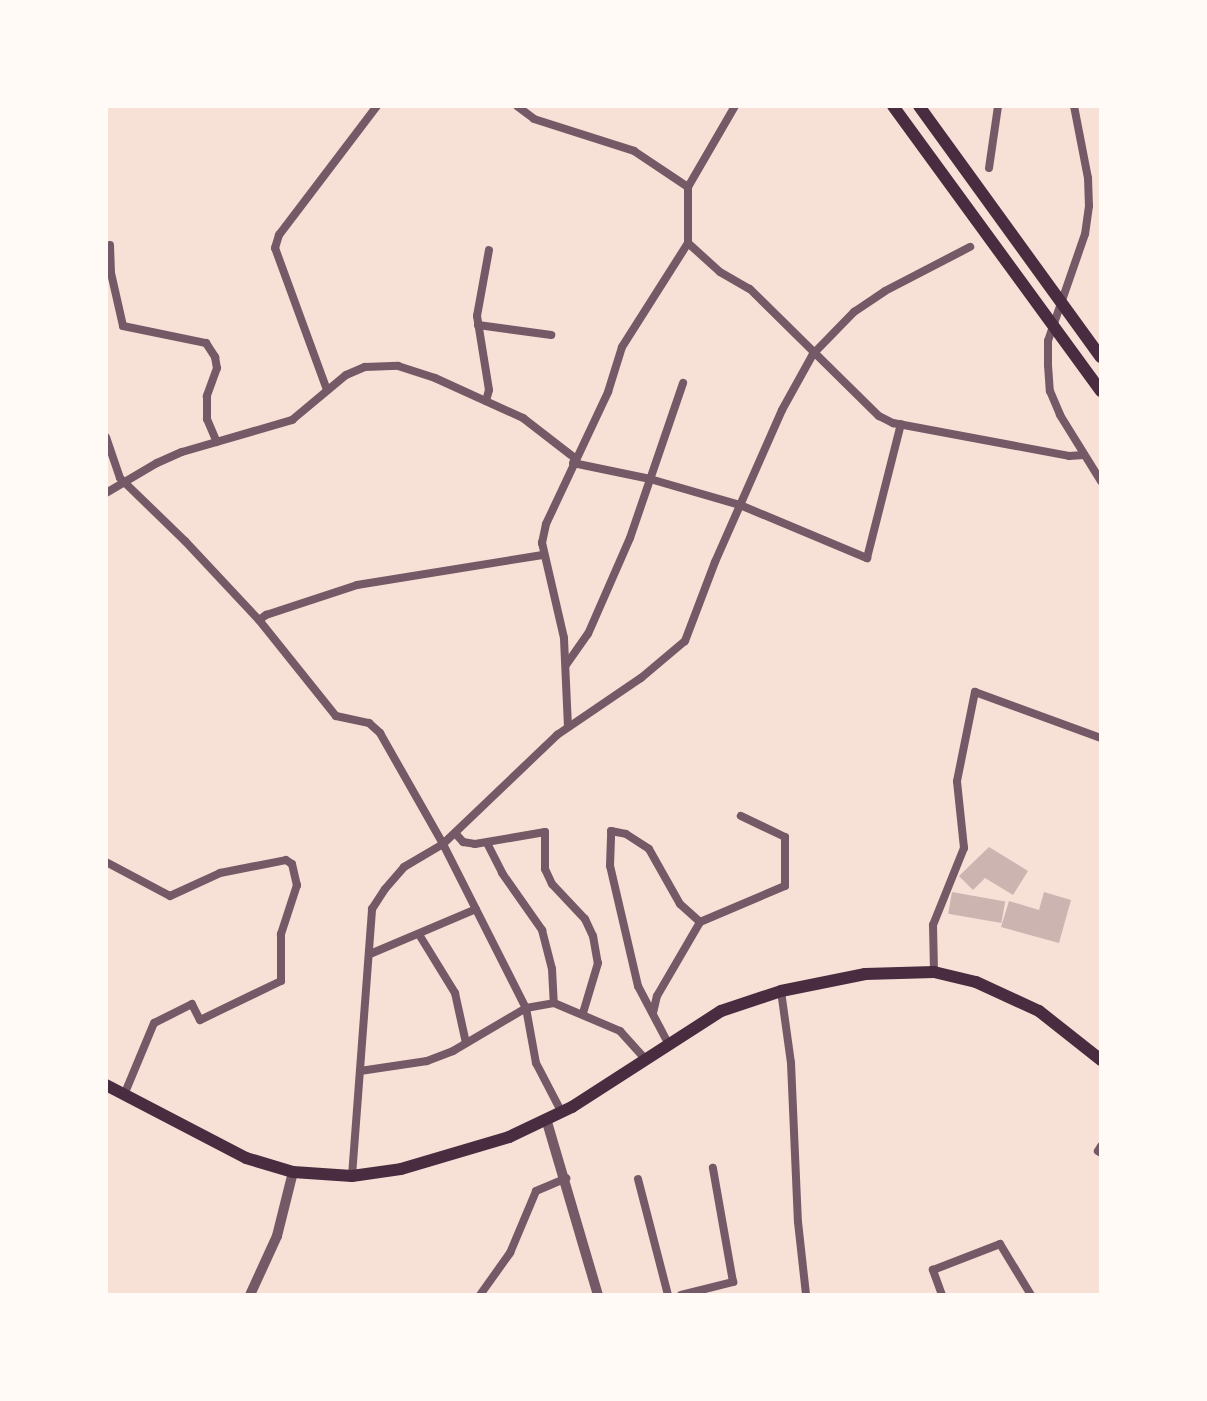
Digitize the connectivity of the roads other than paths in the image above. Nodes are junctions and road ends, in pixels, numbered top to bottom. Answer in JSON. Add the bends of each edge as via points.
{"nodes":[{"id":1,"x":377,"y":106,"type":"edge"},
{"id":2,"x":517,"y":106,"type":"edge"},
{"id":3,"x":735,"y":106,"type":"edge"},
{"id":4,"x":893,"y":106,"type":"edge"},
{"id":5,"x":919,"y":106,"type":"edge"},
{"id":6,"x":998,"y":106,"type":"edge"},
{"id":7,"x":1074,"y":106,"type":"edge"},
{"id":8,"x":989,"y":168,"type":"dead end"},
{"id":9,"x":688,"y":187,"type":"junction"},
{"id":10,"x":688,"y":243,"type":"junction"},
{"id":11,"x":110,"y":245,"type":"dead end"},
{"id":12,"x":970,"y":247,"type":"dead end"},
{"id":13,"x":489,"y":250,"type":"dead end"},
{"id":14,"x":478,"y":325,"type":"junction"},
{"id":15,"x":551,"y":335,"type":"dead end"},
{"id":16,"x":813,"y":354,"type":"junction"},
{"id":17,"x":1101,"y":357,"type":"edge"},
{"id":18,"x":683,"y":383,"type":"dead end"},
{"id":19,"x":327,"y":390,"type":"junction"},
{"id":20,"x":1101,"y":391,"type":"edge"},
{"id":21,"x":486,"y":401,"type":"junction"},
{"id":22,"x":901,"y":424,"type":"junction"},
{"id":23,"x":106,"y":437,"type":"edge"},
{"id":24,"x":217,"y":442,"type":"junction"},
{"id":25,"x":1084,"y":455,"type":"junction"},
{"id":26,"x":574,"y":461,"type":"junction"},
{"id":27,"x":650,"y":479,"type":"junction"},
{"id":28,"x":1101,"y":481,"type":"edge"},
{"id":29,"x":125,"y":482,"type":"junction"},
{"id":30,"x":106,"y":493,"type":"edge"},
{"id":31,"x":740,"y":505,"type":"junction"},
{"id":32,"x":543,"y":555,"type":"junction"},
{"id":33,"x":259,"y":620,"type":"junction"},
{"id":34,"x":565,"y":665,"type":"junction"},
{"id":35,"x":568,"y":727,"type":"junction"},
{"id":36,"x":1101,"y":738,"type":"edge"},
{"id":37,"x":741,"y":816,"type":"dead end"},
{"id":38,"x":455,"y":833,"type":"junction"},
{"id":39,"x":487,"y":843,"type":"junction"},
{"id":40,"x":443,"y":844,"type":"junction"},
{"id":41,"x":106,"y":862,"type":"edge"},
{"id":42,"x":476,"y":909,"type":"junction"},
{"id":43,"x":700,"y":922,"type":"junction"},
{"id":44,"x":420,"y":936,"type":"junction"},
{"id":45,"x":370,"y":954,"type":"junction"},
{"id":46,"x":934,"y":972,"type":"junction"},
{"id":47,"x":781,"y":991,"type":"junction"},
{"id":48,"x":554,"y":1003,"type":"junction"},
{"id":49,"x":526,"y":1008,"type":"junction"},
{"id":50,"x":583,"y":1013,"type":"junction"},
{"id":51,"x":653,"y":1014,"type":"junction"},
{"id":52,"x":466,"y":1043,"type":"junction"},
{"id":53,"x":668,"y":1043,"type":"junction"},
{"id":54,"x":1099,"y":1055,"type":"edge"},
{"id":55,"x":645,"y":1059,"type":"junction"},
{"id":56,"x":360,"y":1071,"type":"junction"},
{"id":57,"x":106,"y":1085,"type":"edge"},
{"id":58,"x":124,"y":1095,"type":"junction"},
{"id":59,"x":562,"y":1113,"type":"junction"},
{"id":60,"x":547,"y":1122,"type":"junction"},
{"id":61,"x":1101,"y":1146,"type":"edge"},
{"id":62,"x":1101,"y":1153,"type":"edge"},
{"id":63,"x":713,"y":1168,"type":"dead end"},
{"id":64,"x":293,"y":1172,"type":"junction"},
{"id":65,"x":352,"y":1176,"type":"junction"},
{"id":66,"x":566,"y":1178,"type":"junction"},
{"id":67,"x":638,"y":1179,"type":"dead end"},
{"id":68,"x":250,"y":1295,"type":"edge"},
{"id":69,"x":480,"y":1295,"type":"edge"},
{"id":70,"x":598,"y":1295,"type":"edge"},
{"id":71,"x":668,"y":1295,"type":"edge"},
{"id":72,"x":681,"y":1295,"type":"edge"},
{"id":73,"x":806,"y":1295,"type":"edge"},
{"id":74,"x":942,"y":1295,"type":"edge"},
{"id":75,"x":1031,"y":1295,"type":"edge"}],
"edges":[{"from":1,"to":19,"type":"street","via":[[279,235],[275,248]]},
{"from":2,"to":9,"type":"street","via":[[534,119],[634,151]]},
{"from":3,"to":9,"type":"street"},
{"from":4,"to":20,"type":"main road"},
{"from":5,"to":17,"type":"main road"},
{"from":6,"to":8,"type":"street"},
{"from":7,"to":25,"type":"street","via":[[1089,206],[1085,234],[1048,341],[1050,391]]},
{"from":9,"to":10,"type":"street"},
{"from":10,"to":16,"type":"street","via":[[720,272],[750,289]]},
{"from":10,"to":26,"type":"street","via":[[622,347],[608,392]]},
{"from":11,"to":24,"type":"street","via":[[123,326],[206,343],[215,357],[207,419]]},
{"from":12,"to":16,"type":"street","via":[[874,298]]},
{"from":13,"to":14,"type":"street"},
{"from":14,"to":15,"type":"street"},
{"from":14,"to":21,"type":"street","via":[[489,390]]},
{"from":16,"to":22,"type":"street","via":[[879,416]]},
{"from":16,"to":31,"type":"street"},
{"from":18,"to":27,"type":"street"},
{"from":19,"to":21,"type":"street","via":[[365,367],[398,366]]},
{"from":19,"to":24,"type":"street","via":[[292,420]]},
{"from":21,"to":26,"type":"street","via":[[523,418]]},
{"from":22,"to":25,"type":"street"},
{"from":22,"to":31,"type":"street","via":[[867,558]]},
{"from":23,"to":29,"type":"street"},
{"from":24,"to":29,"type":"street","via":[[157,463]]},
{"from":25,"to":28,"type":"street"},
{"from":26,"to":27,"type":"street"},
{"from":26,"to":32,"type":"street","via":[[546,524]]},
{"from":27,"to":31,"type":"street"},
{"from":27,"to":34,"type":"street","via":[[588,634]]},
{"from":29,"to":30,"type":"street"},
{"from":29,"to":33,"type":"street"},
{"from":31,"to":35,"type":"street","via":[[685,641]]},
{"from":32,"to":33,"type":"street","via":[[357,585]]},
{"from":32,"to":34,"type":"street","via":[[564,638]]},
{"from":33,"to":40,"type":"street","via":[[336,716],[369,723],[380,733]]},
{"from":34,"to":35,"type":"street"},
{"from":35,"to":38,"type":"street"},
{"from":36,"to":46,"type":"street","via":[[975,692],[957,781],[964,848],[933,925]]},
{"from":37,"to":43,"type":"street","via":[[785,837],[785,886]]},
{"from":38,"to":39,"type":"street","via":[[463,842]]},
{"from":38,"to":40,"type":"street"},
{"from":39,"to":48,"type":"street","via":[[542,930]]},
{"from":39,"to":50,"type":"street","via":[[545,832],[545,869],[593,936],[598,963]]},
{"from":40,"to":42,"type":"street"},
{"from":40,"to":45,"type":"street","via":[[404,867],[385,889],[372,909]]},
{"from":41,"to":58,"type":"street","via":[[170,896],[220,873],[286,860],[297,885],[281,934],[281,981],[200,1020],[192,1004],[154,1023]]},
{"from":42,"to":44,"type":"street"},
{"from":42,"to":49,"type":"street"},
{"from":43,"to":51,"type":"street","via":[[657,996]]},
{"from":43,"to":51,"type":"street","via":[[680,904],[649,849],[611,831],[612,878],[638,986]]},
{"from":44,"to":45,"type":"street"},
{"from":44,"to":52,"type":"street","via":[[455,993]]},
{"from":45,"to":56,"type":"street"},
{"from":46,"to":47,"type":"main road","via":[[865,974]]},
{"from":46,"to":54,"type":"main road","via":[[1014,998]]},
{"from":47,"to":53,"type":"main road","via":[[721,1011]]},
{"from":47,"to":73,"type":"street","via":[[791,1063]]},
{"from":48,"to":49,"type":"street"},
{"from":48,"to":50,"type":"street"},
{"from":49,"to":52,"type":"street"},
{"from":49,"to":59,"type":"street","via":[[536,1063]]},
{"from":50,"to":55,"type":"street","via":[[620,1031]]},
{"from":51,"to":53,"type":"street"},
{"from":52,"to":56,"type":"street","via":[[427,1061]]},
{"from":53,"to":55,"type":"main road"},
{"from":55,"to":59,"type":"main road"},
{"from":56,"to":65,"type":"street"},
{"from":57,"to":58,"type":"main road"},
{"from":58,"to":64,"type":"main road","via":[[224,1149]]},
{"from":59,"to":60,"type":"main road"},
{"from":60,"to":65,"type":"main road","via":[[475,1149]]},
{"from":60,"to":66,"type":"street"},
{"from":61,"to":62,"type":"street"},
{"from":63,"to":72,"type":"street","via":[[733,1282]]},
{"from":64,"to":65,"type":"main road"},
{"from":64,"to":68,"type":"street","via":[[277,1236]]},
{"from":66,"to":69,"type":"street","via":[[536,1191],[510,1253]]},
{"from":66,"to":70,"type":"street"},
{"from":67,"to":71,"type":"street"},
{"from":74,"to":75,"type":"street","via":[[933,1270],[1000,1244]]}]}
